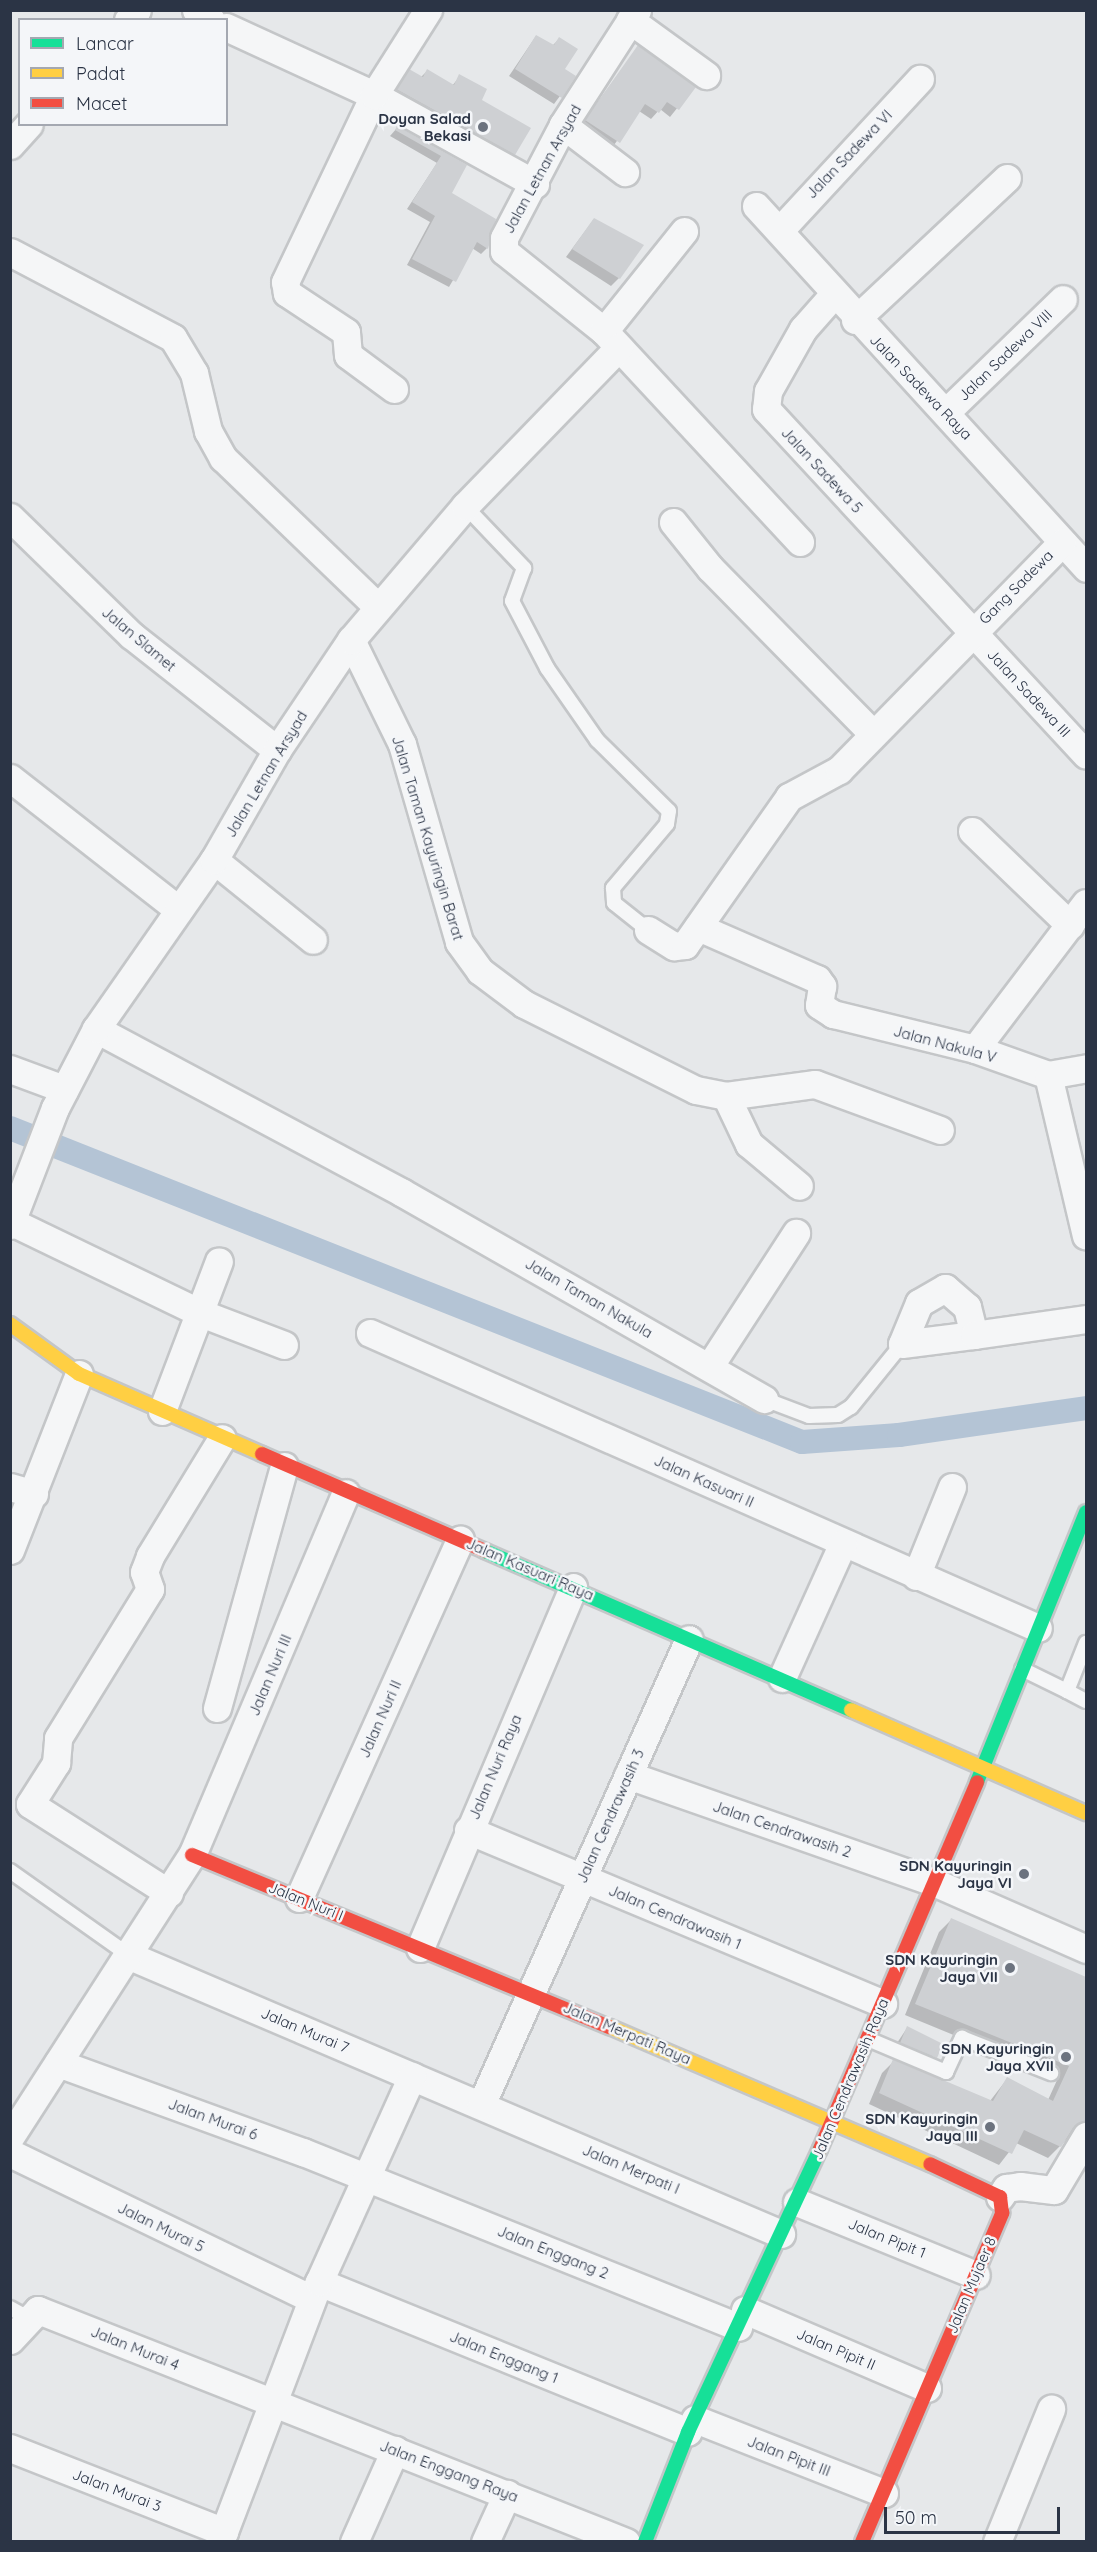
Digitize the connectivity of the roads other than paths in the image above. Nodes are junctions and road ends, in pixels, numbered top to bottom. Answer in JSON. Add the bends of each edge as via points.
{"nodes":[{"id":1,"x":428,"y":10,"type":"edge"},
{"id":2,"x":633,"y":15,"type":"edge"},
{"id":3,"x":228,"y":28,"type":"edge"},
{"id":4,"x":706,"y":75,"type":"dead end"},
{"id":5,"x":920,"y":80,"type":"dead end"},
{"id":6,"x":374,"y":95,"type":"junction"},
{"id":7,"x":563,"y":125,"type":"junction"},
{"id":8,"x":27,"y":126,"type":"edge"},
{"id":9,"x":10,"y":145,"type":"edge"},
{"id":10,"x":625,"y":172,"type":"dead end"},
{"id":11,"x":1007,"y":177,"type":"dead end"},
{"id":12,"x":535,"y":184,"type":"junction"},
{"id":13,"x":756,"y":206,"type":"dead end"},
{"id":14,"x":780,"y":230,"type":"junction"},
{"id":15,"x":684,"y":231,"type":"dead end"},
{"id":16,"x":10,"y":252,"type":"edge"},
{"id":17,"x":834,"y":294,"type":"junction"},
{"id":18,"x":1063,"y":299,"type":"dead end"},
{"id":19,"x":855,"y":320,"type":"junction"},
{"id":20,"x":611,"y":339,"type":"junction"},
{"id":21,"x":394,"y":389,"type":"dead end"},
{"id":22,"x":947,"y":411,"type":"junction"},
{"id":23,"x":465,"y":506,"type":"junction"},
{"id":24,"x":10,"y":517,"type":"edge"},
{"id":25,"x":673,"y":522,"type":"dead end"},
{"id":26,"x":800,"y":542,"type":"dead end"},
{"id":27,"x":1062,"y":542,"type":"junction"},
{"id":28,"x":1086,"y":568,"type":"edge"},
{"id":29,"x":378,"y":607,"type":"junction"},
{"id":30,"x":971,"y":632,"type":"junction"},
{"id":31,"x":351,"y":640,"type":"junction"},
{"id":32,"x":872,"y":733,"type":"junction"},
{"id":33,"x":277,"y":750,"type":"junction"},
{"id":34,"x":1086,"y":754,"type":"edge"},
{"id":35,"x":10,"y":778,"type":"edge"},
{"id":36,"x":972,"y":831,"type":"dead end"},
{"id":37,"x":214,"y":860,"type":"junction"},
{"id":38,"x":1086,"y":903,"type":"edge"},
{"id":39,"x":179,"y":910,"type":"junction"},
{"id":40,"x":1070,"y":925,"type":"junction"},
{"id":41,"x":698,"y":927,"type":"junction"},
{"id":42,"x":648,"y":930,"type":"joint"},
{"id":43,"x":313,"y":940,"type":"dead end"},
{"id":44,"x":96,"y":1029,"type":"junction"},
{"id":45,"x":975,"y":1049,"type":"junction"},
{"id":46,"x":1086,"y":1068,"type":"edge"},
{"id":47,"x":10,"y":1069,"type":"edge"},
{"id":48,"x":1048,"y":1075,"type":"junction"},
{"id":49,"x":726,"y":1096,"type":"junction"},
{"id":50,"x":60,"y":1099,"type":"junction"},
{"id":51,"x":940,"y":1130,"type":"dead end"},
{"id":52,"x":799,"y":1186,"type":"dead end"},
{"id":53,"x":1083,"y":1198,"type":"edge"},
{"id":54,"x":11,"y":1224,"type":"edge"},
{"id":55,"x":796,"y":1233,"type":"dead end"},
{"id":56,"x":1086,"y":1236,"type":"edge"},
{"id":57,"x":219,"y":1261,"type":"dead end"},
{"id":58,"x":198,"y":1312,"type":"junction"},
{"id":59,"x":1086,"y":1319,"type":"edge"},
{"id":60,"x":10,"y":1324,"type":"edge"},
{"id":61,"x":370,"y":1334,"type":"dead end"},
{"id":62,"x":974,"y":1335,"type":"junction"},
{"id":63,"x":902,"y":1344,"type":"junction"},
{"id":64,"x":284,"y":1345,"type":"dead end"},
{"id":65,"x":709,"y":1366,"type":"junction"},
{"id":66,"x":79,"y":1374,"type":"junction"},
{"id":67,"x":764,"y":1399,"type":"joint"},
{"id":68,"x":162,"y":1411,"type":"junction"},
{"id":69,"x":222,"y":1438,"type":"junction"},
{"id":70,"x":284,"y":1466,"type":"junction"},
{"id":71,"x":952,"y":1487,"type":"dead end"},
{"id":72,"x":22,"y":1491,"type":"edge"},
{"id":73,"x":346,"y":1493,"type":"junction"},
{"id":74,"x":1086,"y":1512,"type":"edge"},
{"id":75,"x":460,"y":1539,"type":"junction"},
{"id":76,"x":843,"y":1543,"type":"junction"},
{"id":77,"x":10,"y":1550,"type":"edge"},
{"id":78,"x":916,"y":1576,"type":"junction"},
{"id":79,"x":573,"y":1587,"type":"junction"},
{"id":80,"x":1038,"y":1628,"type":"junction"},
{"id":81,"x":688,"y":1639,"type":"junction"},
{"id":82,"x":1086,"y":1643,"type":"edge"},
{"id":83,"x":1021,"y":1668,"type":"junction"},
{"id":84,"x":782,"y":1678,"type":"junction"},
{"id":85,"x":1067,"y":1692,"type":"junction"},
{"id":86,"x":1086,"y":1701,"type":"edge"},
{"id":87,"x":217,"y":1708,"type":"dead end"},
{"id":88,"x":980,"y":1767,"type":"junction"},
{"id":89,"x":628,"y":1775,"type":"junction"},
{"id":90,"x":1086,"y":1813,"type":"edge"},
{"id":91,"x":468,"y":1830,"type":"junction"},
{"id":92,"x":192,"y":1855,"type":"junction"},
{"id":93,"x":10,"y":1871,"type":"edge"},
{"id":94,"x":582,"y":1878,"type":"junction"},
{"id":95,"x":936,"y":1883,"type":"junction"},
{"id":96,"x":169,"y":1893,"type":"junction"},
{"id":97,"x":299,"y":1898,"type":"junction"},
{"id":98,"x":420,"y":1948,"type":"junction"},
{"id":99,"x":1086,"y":1949,"type":"edge"},
{"id":100,"x":130,"y":1956,"type":"junction"},
{"id":101,"x":533,"y":1994,"type":"junction"},
{"id":102,"x":883,"y":2004,"type":"junction"},
{"id":103,"x":868,"y":2039,"type":"junction"},
{"id":104,"x":58,"y":2063,"type":"junction"},
{"id":105,"x":1051,"y":2073,"type":"dead end"},
{"id":106,"x":412,"y":2076,"type":"junction"},
{"id":107,"x":481,"y":2105,"type":"junction"},
{"id":108,"x":833,"y":2119,"type":"junction"},
{"id":109,"x":1086,"y":2136,"type":"edge"},
{"id":110,"x":10,"y":2137,"type":"edge"},
{"id":111,"x":10,"y":2153,"type":"edge"},
{"id":112,"x":367,"y":2178,"type":"junction"},
{"id":113,"x":1000,"y":2198,"type":"junction"},
{"id":114,"x":797,"y":2202,"type":"junction"},
{"id":115,"x":781,"y":2234,"type":"junction"},
{"id":116,"x":976,"y":2275,"type":"junction"},
{"id":117,"x":316,"y":2290,"type":"junction"},
{"id":118,"x":18,"y":2313,"type":"edge"},
{"id":119,"x":742,"y":2319,"type":"junction"},
{"id":120,"x":10,"y":2340,"type":"edge"},
{"id":121,"x":927,"y":2388,"type":"junction"},
{"id":122,"x":271,"y":2403,"type":"junction"},
{"id":123,"x":1051,"y":2409,"type":"dead end"},
{"id":124,"x":691,"y":2425,"type":"junction"},
{"id":125,"x":10,"y":2448,"type":"edge"},
{"id":126,"x":395,"y":2450,"type":"junction"},
{"id":127,"x":884,"y":2493,"type":"junction"},
{"id":128,"x":507,"y":2494,"type":"junction"},
{"id":129,"x":222,"y":2536,"type":"edge"},
{"id":130,"x":354,"y":2541,"type":"edge"},
{"id":131,"x":485,"y":2541,"type":"edge"},
{"id":132,"x":642,"y":2541,"type":"edge"},
{"id":133,"x":862,"y":2541,"type":"edge"},
{"id":134,"x":997,"y":2541,"type":"edge"}],
"edges":[{"from":1,"to":6,"type":"street"},
{"from":2,"to":4,"type":"street"},
{"from":2,"to":7,"type":"street","name":"Jalan Letnan Arsyad"},
{"from":3,"to":6,"type":"street"},
{"from":5,"to":14,"type":"street","name":"Jalan Sadewa VI"},
{"from":6,"to":12,"type":"street"},
{"from":6,"to":21,"type":"street","via":[[285,290],[346,332],[348,355]]},
{"from":7,"to":10,"type":"street"},
{"from":7,"to":12,"type":"street","name":"Jalan Letnan Arsyad"},
{"from":8,"to":9,"type":"street"},
{"from":11,"to":19,"type":"street"},
{"from":12,"to":20,"type":"street","name":"Jalan Letnan Arsyad","via":[[504,238],[504,251]]},
{"from":13,"to":14,"type":"street","name":"Jalan Sadewa Raya"},
{"from":14,"to":17,"type":"street","name":"Jalan Sadewa Raya"},
{"from":15,"to":20,"type":"street"},
{"from":16,"to":29,"type":"street","via":[[173,338],[194,374],[208,431],[224,458]]},
{"from":17,"to":19,"type":"street","name":"Jalan Sadewa Raya"},
{"from":17,"to":30,"type":"street","name":"Jalan Sadewa 5","via":[[803,329],[771,384],[765,407]]},
{"from":18,"to":22,"type":"street","name":"Jalan Sadewa VIII"},
{"from":19,"to":22,"type":"street","name":"Jalan Sadewa Raya"},
{"from":20,"to":23,"type":"street","name":"Jalan Letnan Arsyad"},
{"from":20,"to":26,"type":"street"},
{"from":22,"to":27,"type":"street","name":"Jalan Sadewa Raya"},
{"from":23,"to":29,"type":"street","name":"Jalan Letnan Arsyad"},
{"from":23,"to":42,"type":"lane","via":[[524,568],[512,601],[547,668],[597,740],[669,811],[667,824],[613,888],[614,903]]},
{"from":24,"to":33,"type":"street","name":"Jalan Slamet","via":[[130,635]]},
{"from":25,"to":32,"type":"street","via":[[710,568]]},
{"from":27,"to":28,"type":"street","name":"Jalan Sadewa Raya"},
{"from":27,"to":30,"type":"street","name":"Gang Sadewa"},
{"from":29,"to":31,"type":"street","name":"Jalan Letnan Arsyad"},
{"from":30,"to":32,"type":"street","name":"Gang Sadewa"},
{"from":30,"to":34,"type":"street","name":"Jalan Sadewa III"},
{"from":31,"to":33,"type":"street","name":"Jalan Letnan Arsyad"},
{"from":31,"to":49,"type":"street","name":"Jalan Taman Kayuringin Barat","via":[[402,744],[468,960],[524,1004],[696,1089]]},
{"from":32,"to":41,"type":"street","name":"Gang Sadewa","via":[[839,770],[789,797]]},
{"from":33,"to":37,"type":"street","name":"Jalan Letnan Arsyad"},
{"from":35,"to":39,"type":"street"},
{"from":36,"to":40,"type":"street"},
{"from":37,"to":39,"type":"street","name":"Jalan Letnan Arsyad"},
{"from":37,"to":43,"type":"street"},
{"from":38,"to":40,"type":"street"},
{"from":39,"to":44,"type":"street","name":"Jalan Letnan Arsyad"},
{"from":40,"to":45,"type":"street"},
{"from":41,"to":42,"type":"street","name":"Gang Sadewa","via":[[682,947]]},
{"from":41,"to":45,"type":"street","name":"Jalan Nakula V","via":[[821,982],[819,1005],[833,1014]]},
{"from":44,"to":50,"type":"street","name":"Jalan Letnan Arsyad"},
{"from":44,"to":65,"type":"street","name":"Jalan Taman Nakula","via":[[401,1192]]},
{"from":45,"to":48,"type":"street","name":"Jalan Nakula V"},
{"from":46,"to":48,"type":"street"},
{"from":47,"to":50,"type":"street"},
{"from":48,"to":53,"type":"street"},
{"from":49,"to":51,"type":"street","name":"Jalan Taman Kayuringin Barat","via":[[815,1084]]},
{"from":49,"to":52,"type":"street","via":[[749,1144]]},
{"from":50,"to":54,"type":"street","name":"Jalan Letnan Arsyad"},
{"from":53,"to":56,"type":"street"},
{"from":54,"to":58,"type":"street"},
{"from":55,"to":65,"type":"street"},
{"from":57,"to":58,"type":"street"},
{"from":58,"to":64,"type":"street"},
{"from":58,"to":68,"type":"street"},
{"from":59,"to":62,"type":"street"},
{"from":60,"to":66,"type":"street"},
{"from":61,"to":76,"type":"street","name":"Jalan Kasuari II"},
{"from":62,"to":63,"type":"street"},
{"from":62,"to":63,"type":"street","via":[[960,1298],[952,1290],[935,1290],[919,1303]]},
{"from":63,"to":67,"type":"lane","name":"Jalan Taman Nakula","via":[[851,1407],[838,1415],[809,1416]]},
{"from":65,"to":67,"type":"street","name":"Jalan Taman Nakula"},
{"from":66,"to":68,"type":"street","name":"Jalan Kasuari Raya"},
{"from":66,"to":72,"type":"street"},
{"from":68,"to":69,"type":"street","name":"Jalan Kasuari Raya"},
{"from":69,"to":70,"type":"street","name":"Jalan Kasuari Raya"},
{"from":69,"to":96,"type":"street","via":[[150,1556],[144,1572],[150,1589],[58,1738],[57,1763],[30,1804]]},
{"from":70,"to":73,"type":"street","name":"Jalan Kasuari Raya"},
{"from":70,"to":87,"type":"street"},
{"from":71,"to":78,"type":"street"},
{"from":72,"to":77,"type":"street"},
{"from":73,"to":75,"type":"street","name":"Jalan Kasuari Raya"},
{"from":73,"to":92,"type":"street","name":"Jalan Nuri III"},
{"from":74,"to":80,"type":"street","name":"Jalan Cendrawasih Raya"},
{"from":75,"to":79,"type":"street","name":"Jalan Kasuari Raya"},
{"from":75,"to":97,"type":"street","name":"Jalan Nuri II"},
{"from":76,"to":78,"type":"street","name":"Jalan Kasuari II"},
{"from":76,"to":84,"type":"street"},
{"from":78,"to":80,"type":"street","name":"Jalan Kasuari II"},
{"from":79,"to":81,"type":"street","name":"Jalan Kasuari Raya"},
{"from":79,"to":91,"type":"street","name":"Jalan Nuri Raya"},
{"from":80,"to":83,"type":"street","name":"Jalan Cendrawasih Raya"},
{"from":81,"to":84,"type":"street","name":"Jalan Kasuari Raya"},
{"from":81,"to":89,"type":"street","name":"Jalan Cendrawasih 3"},
{"from":82,"to":85,"type":"lane"},
{"from":83,"to":85,"type":"lane"},
{"from":83,"to":88,"type":"street","name":"Jalan Cendrawasih Raya"},
{"from":84,"to":88,"type":"street","name":"Jalan Kasuari Raya"},
{"from":85,"to":86,"type":"lane"},
{"from":88,"to":90,"type":"street","name":"Jalan Kasuari Raya"},
{"from":88,"to":95,"type":"street","name":"Jalan Cendrawasih Raya"},
{"from":89,"to":94,"type":"street","name":"Jalan Cendrawasih 3"},
{"from":89,"to":95,"type":"street","name":"Jalan Cendrawasih 2"},
{"from":91,"to":94,"type":"street","name":"Jalan Cendrawasih 1"},
{"from":91,"to":98,"type":"street","name":"Jalan Nuri Raya"},
{"from":92,"to":96,"type":"street","name":"Jalan Nuri III"},
{"from":92,"to":97,"type":"street","name":"Jalan Nuri I"},
{"from":93,"to":100,"type":"lane"},
{"from":94,"to":101,"type":"street","name":"Jalan Cendrawasih 3"},
{"from":94,"to":102,"type":"street","name":"Jalan Cendrawasih 1"},
{"from":95,"to":99,"type":"street","name":"Jalan Cendrawasih 2"},
{"from":95,"to":102,"type":"street","name":"Jalan Cendrawasih Raya"},
{"from":96,"to":100,"type":"street","name":"Jalan Nuri III"},
{"from":97,"to":98,"type":"street","name":"Jalan Nuri I"},
{"from":98,"to":101,"type":"street","name":"Jalan Merpati Raya"},
{"from":100,"to":104,"type":"street","name":"Jalan Nuri III"},
{"from":100,"to":106,"type":"street","name":"Jalan Murai 7"},
{"from":101,"to":107,"type":"street","name":"Jalan Cendrawasih 3"},
{"from":101,"to":108,"type":"street","name":"Jalan Merpati Raya"},
{"from":102,"to":103,"type":"street","name":"Jalan Cendrawasih Raya"},
{"from":103,"to":105,"type":"lane","via":[[945,2072],[962,2038]]},
{"from":103,"to":108,"type":"street","name":"Jalan Cendrawasih Raya"},
{"from":104,"to":110,"type":"street","name":"Jalan Nuri III"},
{"from":104,"to":112,"type":"street","name":"Jalan Murai 6"},
{"from":106,"to":107,"type":"street","name":"Jalan Murai 7"},
{"from":106,"to":112,"type":"street"},
{"from":107,"to":115,"type":"street","name":"Jalan Merpati I"},
{"from":108,"to":113,"type":"street"},
{"from":108,"to":114,"type":"street","name":"Jalan Cendrawasih Raya"},
{"from":109,"to":113,"type":"street","via":[[1054,2190],[1006,2188]]},
{"from":111,"to":117,"type":"street","name":"Jalan Murai 5"},
{"from":112,"to":117,"type":"street"},
{"from":112,"to":119,"type":"street","name":"Jalan Enggang 2"},
{"from":113,"to":116,"type":"street","name":"Jalan Mujaer 8","via":[[1002,2213]]},
{"from":114,"to":115,"type":"street","name":"Jalan Cendrawasih Raya"},
{"from":114,"to":116,"type":"street","name":"Jalan Pipit 1"},
{"from":115,"to":119,"type":"street","name":"Jalan Cendrawasih Raya"},
{"from":116,"to":121,"type":"street","name":"Jalan Mujaer 8"},
{"from":117,"to":122,"type":"street"},
{"from":117,"to":124,"type":"street","name":"Jalan Enggang 1"},
{"from":118,"to":120,"type":"street","name":"Jalan Murai 4"},
{"from":118,"to":122,"type":"street","name":"Jalan Murai 4","via":[[38,2310]]},
{"from":119,"to":121,"type":"street","name":"Jalan Pipit II"},
{"from":119,"to":124,"type":"street","name":"Jalan Cendrawasih Raya"},
{"from":121,"to":127,"type":"street","name":"Jalan Mujaer 8"},
{"from":122,"to":126,"type":"street","name":"Jalan Enggang Raya"},
{"from":122,"to":129,"type":"street"},
{"from":123,"to":134,"type":"street"},
{"from":124,"to":127,"type":"street","name":"Jalan Pipit III"},
{"from":124,"to":132,"type":"street","name":"Jalan Cendrawasih Raya"},
{"from":125,"to":129,"type":"street","name":"Jalan Murai 3"},
{"from":126,"to":128,"type":"street","name":"Jalan Enggang Raya"},
{"from":126,"to":130,"type":"street"},
{"from":127,"to":133,"type":"street","name":"Jalan Mujaer 8"},
{"from":128,"to":131,"type":"street"},
{"from":128,"to":132,"type":"street","name":"Jalan Enggang Raya"}]}
